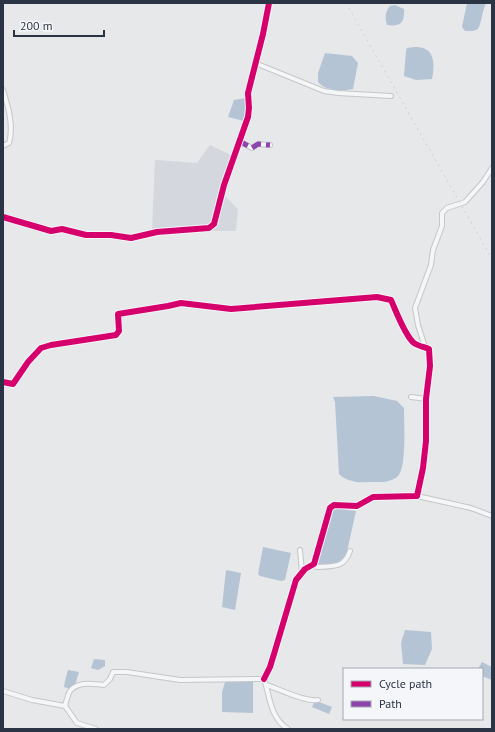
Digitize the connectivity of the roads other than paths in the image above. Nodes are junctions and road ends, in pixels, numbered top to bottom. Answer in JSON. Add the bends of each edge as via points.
{"nodes":[{"id":1,"x":268,"y":3,"type":"edge"},
{"id":2,"x":255,"y":63,"type":"junction"},
{"id":3,"x":3,"y":90,"type":"edge"},
{"id":4,"x":391,"y":96,"type":"dead end"},
{"id":5,"x":240,"y":141,"type":"junction"},
{"id":6,"x":270,"y":145,"type":"dead end"},
{"id":7,"x":3,"y":146,"type":"edge"},
{"id":8,"x":492,"y":170,"type":"edge"},
{"id":9,"x":3,"y":217,"type":"edge"},
{"id":10,"x":425,"y":347,"type":"junction"},
{"id":11,"x":3,"y":382,"type":"edge"},
{"id":12,"x":411,"y":397,"type":"dead end"},
{"id":13,"x":426,"y":399,"type":"junction"},
{"id":14,"x":417,"y":496,"type":"junction"},
{"id":15,"x":492,"y":516,"type":"edge"},
{"id":16,"x":300,"y":550,"type":"dead end"},
{"id":17,"x":350,"y":551,"type":"dead end"},
{"id":18,"x":314,"y":564,"type":"junction"},
{"id":19,"x":302,"y":572,"type":"junction"},
{"id":20,"x":264,"y":679,"type":"junction"},
{"id":21,"x":266,"y":685,"type":"junction"},
{"id":22,"x":3,"y":691,"type":"edge"},
{"id":23,"x":318,"y":700,"type":"dead end"},
{"id":24,"x":65,"y":706,"type":"junction"},
{"id":25,"x":96,"y":729,"type":"edge"},
{"id":26,"x":288,"y":729,"type":"edge"}],
"edges":[{"from":1,"to":2,"type":"street"},
{"from":2,"to":4,"type":"street","via":[[324,90]]},
{"from":2,"to":5,"type":"street","via":[[248,93],[248,117]]},
{"from":3,"to":7,"type":"street","via":[[12,134],[9,143]]},
{"from":5,"to":6,"type":"street","via":[[252,148],[258,144]]},
{"from":5,"to":9,"type":"street","via":[[224,185],[214,224],[209,228],[157,232],[131,238],[51,231]]},
{"from":8,"to":10,"type":"street","via":[[465,202],[447,208],[442,213],[442,226],[433,250],[431,265],[415,308]]},
{"from":10,"to":11,"type":"street","via":[[414,343],[403,330],[391,300],[377,297],[231,309],[180,303],[118,314],[119,331],[116,335],[41,348],[13,384]]},
{"from":10,"to":13,"type":"street","via":[[429,349],[430,366]]},
{"from":12,"to":13,"type":"street"},
{"from":13,"to":14,"type":"street","via":[[426,441]]},
{"from":14,"to":15,"type":"street","via":[[471,508]]},
{"from":14,"to":18,"type":"street","via":[[373,497],[357,506],[334,505],[330,508]]},
{"from":16,"to":19,"type":"street"},
{"from":17,"to":18,"type":"street","via":[[342,564],[317,567]]},
{"from":18,"to":19,"type":"street"},
{"from":19,"to":20,"type":"street","via":[[296,580],[270,667]]},
{"from":20,"to":21,"type":"street"},
{"from":20,"to":24,"type":"street","via":[[180,680],[113,672],[104,685],[80,685],[70,691]]},
{"from":21,"to":23,"type":"street"},
{"from":21,"to":26,"type":"street","via":[[274,714]]},
{"from":22,"to":24,"type":"street"},
{"from":24,"to":25,"type":"street","via":[[77,723]]}]}
